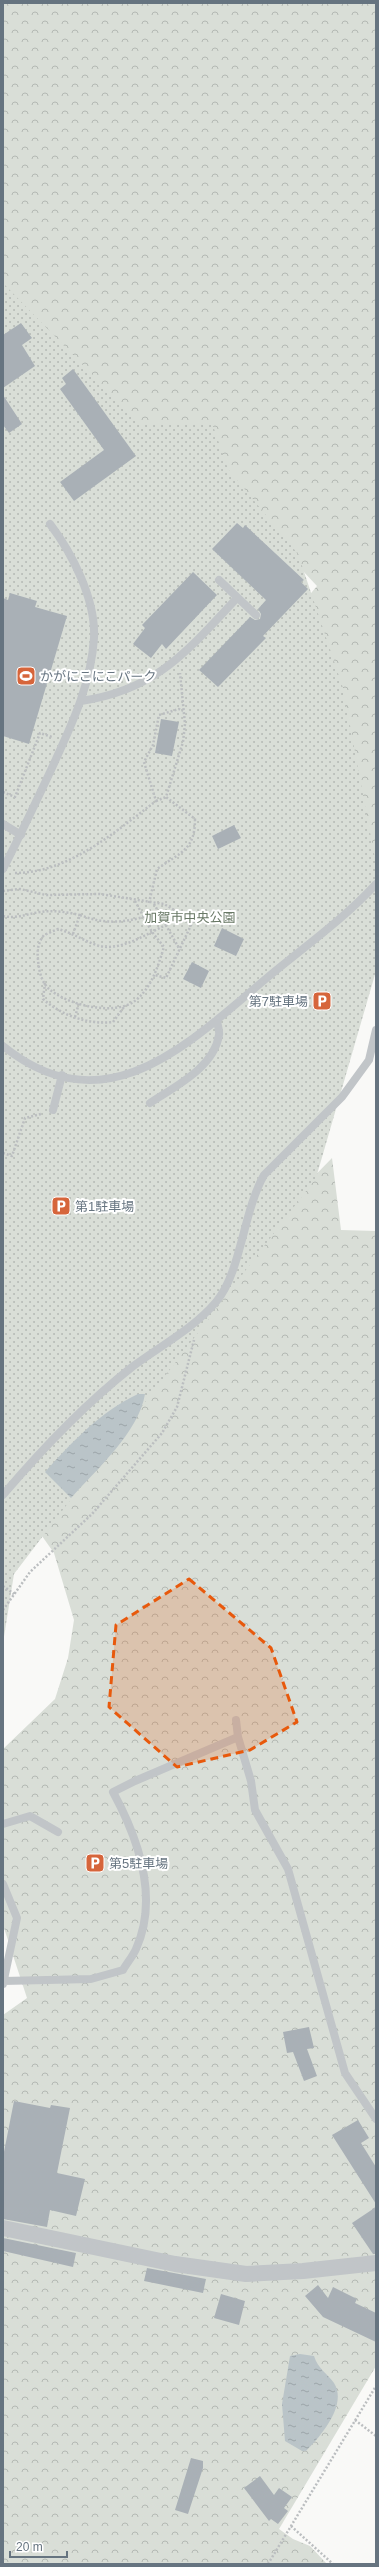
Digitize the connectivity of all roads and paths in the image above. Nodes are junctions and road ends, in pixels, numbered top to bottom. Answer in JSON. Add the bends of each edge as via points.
{"nodes":[{"id":1,"x":50,"y":524,"type":"dead end"},
{"id":2,"x":219,"y":580,"type":"dead end"},
{"id":3,"x":237,"y":598,"type":"junction"},
{"id":4,"x":256,"y":615,"type":"dead end"},
{"id":5,"x":180,"y":658,"type":"junction"},
{"id":6,"x":80,"y":701,"type":"junction"},
{"id":7,"x":183,"y":711,"type":"junction"},
{"id":8,"x":64,"y":741,"type":"junction"},
{"id":9,"x":3,"y":792,"type":"edge"},
{"id":10,"x":166,"y":797,"type":"junction"},
{"id":11,"x":156,"y":801,"type":"junction"},
{"id":12,"x":3,"y":824,"type":"edge"},
{"id":13,"x":21,"y":835,"type":"junction"},
{"id":14,"x":6,"y":871,"type":"edge"},
{"id":15,"x":376,"y":884,"type":"edge"},
{"id":16,"x":3,"y":891,"type":"edge"},
{"id":17,"x":136,"y":901,"type":"junction"},
{"id":18,"x":149,"y":903,"type":"junction"},
{"id":19,"x":154,"y":904,"type":"junction"},
{"id":20,"x":80,"y":915,"type":"junction"},
{"id":21,"x":3,"y":916,"type":"edge"},
{"id":22,"x":144,"y":917,"type":"junction"},
{"id":23,"x":166,"y":925,"type":"junction"},
{"id":24,"x":152,"y":932,"type":"junction"},
{"id":25,"x":73,"y":934,"type":"junction"},
{"id":26,"x":180,"y":950,"type":"junction"},
{"id":27,"x":155,"y":975,"type":"junction"},
{"id":28,"x":45,"y":983,"type":"junction"},
{"id":29,"x":79,"y":1003,"type":"junction"},
{"id":30,"x":124,"y":1006,"type":"junction"},
{"id":31,"x":75,"y":1017,"type":"junction"},
{"id":32,"x":217,"y":1020,"type":"junction"},
{"id":33,"x":376,"y":1030,"type":"edge"},
{"id":34,"x":3,"y":1046,"type":"edge"},
{"id":35,"x":62,"y":1075,"type":"junction"},
{"id":36,"x":150,"y":1103,"type":"dead end"},
{"id":37,"x":52,"y":1110,"type":"joint"},
{"id":38,"x":3,"y":1153,"type":"edge"},
{"id":39,"x":200,"y":1318,"type":"junction"},
{"id":40,"x":3,"y":1495,"type":"edge"},
{"id":41,"x":3,"y":1586,"type":"edge"},
{"id":42,"x":14,"y":1594,"type":"junction"},
{"id":43,"x":3,"y":1610,"type":"edge"},
{"id":44,"x":236,"y":1720,"type":"dead end"},
{"id":45,"x":238,"y":1737,"type":"junction"},
{"id":46,"x":3,"y":1824,"type":"edge"},
{"id":47,"x":58,"y":1832,"type":"dead end"},
{"id":48,"x":3,"y":1884,"type":"edge"},
{"id":49,"x":3,"y":1982,"type":"edge"},
{"id":50,"x":376,"y":2119,"type":"edge"},
{"id":51,"x":3,"y":2228,"type":"edge"},
{"id":52,"x":376,"y":2263,"type":"edge"},
{"id":53,"x":376,"y":2386,"type":"edge"},
{"id":54,"x":355,"y":2420,"type":"junction"},
{"id":55,"x":376,"y":2436,"type":"edge"},
{"id":56,"x":291,"y":2526,"type":"junction"},
{"id":57,"x":268,"y":2564,"type":"edge"},
{"id":58,"x":333,"y":2564,"type":"edge"}],
"edges":[{"from":1,"to":6,"type":"lane","via":[[75,564],[90,605],[94,637],[88,678]]},
{"from":2,"to":3,"type":"lane"},
{"from":3,"to":4,"type":"lane"},
{"from":3,"to":5,"type":"lane"},
{"from":5,"to":6,"type":"lane","via":[[132,688],[113,696]]},
{"from":5,"to":7,"type":"path"},
{"from":6,"to":8,"type":"lane"},
{"from":7,"to":10,"type":"path","via":[[183,742]]},
{"from":7,"to":11,"type":"path","via":[[179,709],[159,714],[153,745],[144,762]]},
{"from":8,"to":9,"type":"path","via":[[40,733],[15,797]]},
{"from":8,"to":13,"type":"lane"},
{"from":10,"to":11,"type":"path"},
{"from":10,"to":18,"type":"path","via":[[195,819],[195,837],[186,849],[157,869]]},
{"from":11,"to":14,"type":"path","via":[[119,830],[67,859],[28,873]]},
{"from":12,"to":13,"type":"lane"},
{"from":13,"to":14,"type":"lane"},
{"from":15,"to":32,"type":"lane"},
{"from":16,"to":17,"type":"path","via":[[20,889],[46,895],[100,894]]},
{"from":17,"to":18,"type":"path"},
{"from":17,"to":22,"type":"path"},
{"from":18,"to":19,"type":"path"},
{"from":19,"to":23,"type":"path"},
{"from":19,"to":26,"type":"path","via":[[164,904],[193,921]]},
{"from":20,"to":21,"type":"path","via":[[55,911],[12,918]]},
{"from":20,"to":22,"type":"path","via":[[104,923],[125,922]]},
{"from":20,"to":25,"type":"path"},
{"from":22,"to":24,"type":"path"},
{"from":23,"to":24,"type":"path"},
{"from":23,"to":26,"type":"path"},
{"from":24,"to":25,"type":"path","via":[[114,946],[96,945]]},
{"from":24,"to":27,"type":"path","via":[[164,947]]},
{"from":25,"to":28,"type":"path","via":[[58,929],[44,935],[39,941],[37,949],[40,974]]},
{"from":26,"to":27,"type":"path","via":[[166,978]]},
{"from":27,"to":30,"type":"path","via":[[136,1001]]},
{"from":28,"to":29,"type":"path","via":[[58,995]]},
{"from":28,"to":31,"type":"path","via":[[43,999],[54,1008]]},
{"from":29,"to":30,"type":"path","via":[[114,1009]]},
{"from":29,"to":31,"type":"path"},
{"from":30,"to":31,"type":"path","via":[[113,1022],[102,1023]]},
{"from":32,"to":35,"type":"lane","via":[[166,1058],[138,1072],[108,1079]]},
{"from":32,"to":36,"type":"lane","via":[[219,1035],[210,1056],[190,1077]]},
{"from":33,"to":39,"type":"lane","via":[[368,1060],[342,1097],[264,1175],[255,1191],[227,1287]]},
{"from":34,"to":35,"type":"lane","via":[[21,1060]]},
{"from":35,"to":37,"type":"lane"},
{"from":37,"to":38,"type":"path","via":[[25,1118],[12,1156]]},
{"from":39,"to":40,"type":"lane","via":[[133,1367],[90,1404],[29,1464]]},
{"from":39,"to":42,"type":"path","via":[[177,1407],[162,1433],[92,1514],[30,1572]]},
{"from":41,"to":42,"type":"path"},
{"from":42,"to":43,"type":"path"},
{"from":44,"to":45,"type":"lane"},
{"from":45,"to":49,"type":"lane","via":[[113,1792],[137,1844],[144,1882],[145,1916],[136,1949],[123,1970],[92,1979]]},
{"from":45,"to":50,"type":"lane","via":[[255,1810],[288,1869],[345,2073]]},
{"from":46,"to":47,"type":"lane","via":[[30,1816]]},
{"from":48,"to":49,"type":"lane","via":[[17,1918]]},
{"from":51,"to":52,"type":"street","via":[[175,2264],[246,2274]]},
{"from":53,"to":54,"type":"path"},
{"from":54,"to":55,"type":"path"},
{"from":54,"to":56,"type":"path"},
{"from":56,"to":57,"type":"path"},
{"from":56,"to":58,"type":"path"}]}
